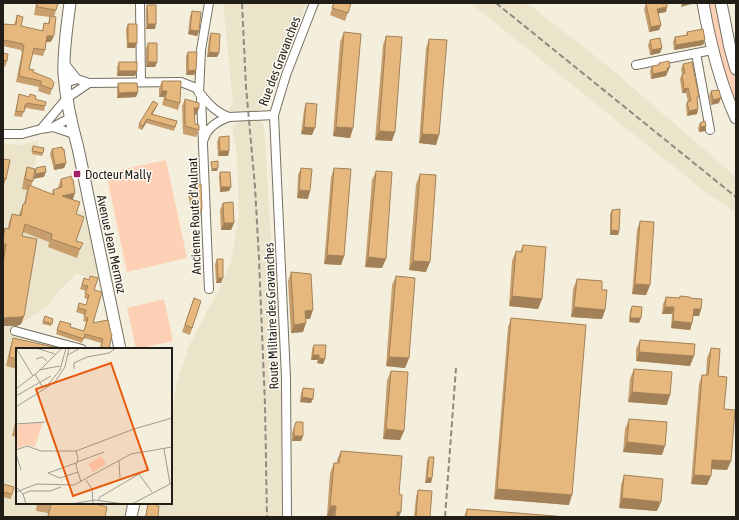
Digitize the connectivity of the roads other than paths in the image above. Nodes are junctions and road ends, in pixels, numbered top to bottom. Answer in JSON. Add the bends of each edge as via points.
{"nodes":[{"id":1,"x":70,"y":3,"type":"edge"},
{"id":2,"x":140,"y":3,"type":"edge"},
{"id":3,"x":209,"y":3,"type":"edge"},
{"id":4,"x":314,"y":3,"type":"edge"},
{"id":5,"x":703,"y":3,"type":"edge"},
{"id":6,"x":721,"y":3,"type":"edge"},
{"id":7,"x":733,"y":46,"type":"edge"},
{"id":8,"x":712,"y":50,"type":"junction"},
{"id":9,"x":696,"y":53,"type":"junction"},
{"id":10,"x":65,"y":64,"type":"junction"},
{"id":11,"x":636,"y":65,"type":"dead end"},
{"id":12,"x":736,"y":69,"type":"edge"},
{"id":13,"x":77,"y":79,"type":"junction"},
{"id":14,"x":141,"y":82,"type":"junction"},
{"id":15,"x":89,"y":83,"type":"junction"},
{"id":16,"x":65,"y":84,"type":"junction"},
{"id":17,"x":200,"y":95,"type":"junction"},
{"id":18,"x":66,"y":98,"type":"junction"},
{"id":19,"x":274,"y":115,"type":"junction"},
{"id":20,"x":232,"y":117,"type":"junction"},
{"id":21,"x":70,"y":118,"type":"junction"},
{"id":22,"x":736,"y":118,"type":"edge"},
{"id":23,"x":53,"y":127,"type":"junction"},
{"id":24,"x":41,"y":129,"type":"junction"},
{"id":25,"x":710,"y":130,"type":"dead end"},
{"id":26,"x":3,"y":134,"type":"edge"},
{"id":27,"x":74,"y":134,"type":"junction"},
{"id":28,"x":204,"y":142,"type":"junction"},
{"id":29,"x":209,"y":289,"type":"dead end"},
{"id":30,"x":15,"y":331,"type":"dead end"},
{"id":31,"x":78,"y":348,"type":"edge"},
{"id":32,"x":120,"y":348,"type":"edge"},
{"id":33,"x":134,"y":504,"type":"edge"},
{"id":34,"x":131,"y":517,"type":"edge"},
{"id":35,"x":287,"y":517,"type":"edge"}],
"edges":[{"from":1,"to":10,"type":"main road","name":"Avenue Jean Mermoz"},
{"from":2,"to":14,"type":"street"},
{"from":3,"to":17,"type":"street","name":"Ancienne Route d'Aulnat","via":[[201,50]]},
{"from":4,"to":19,"type":"street","name":"Rue des Gravanches","via":[[286,75]]},
{"from":5,"to":8,"type":"main road"},
{"from":6,"to":7,"type":"main road"},
{"from":7,"to":12,"type":"main road"},
{"from":8,"to":9,"type":"street"},
{"from":8,"to":22,"type":"main road","via":[[724,91]]},
{"from":9,"to":11,"type":"street"},
{"from":9,"to":25,"type":"street"},
{"from":10,"to":13,"type":"street"},
{"from":10,"to":16,"type":"main road","name":"Avenue Jean Mermoz"},
{"from":13,"to":15,"type":"street"},
{"from":13,"to":16,"type":"street"},
{"from":14,"to":15,"type":"street"},
{"from":14,"to":17,"type":"street","via":[[181,82],[196,88]]},
{"from":15,"to":18,"type":"street"},
{"from":16,"to":18,"type":"main road","name":"Avenue Jean Mermoz"},
{"from":17,"to":20,"type":"street","via":[[220,114]]},
{"from":17,"to":28,"type":"street","name":"Ancienne Route d'Aulnat"},
{"from":18,"to":21,"type":"main road","name":"Avenue Jean Mermoz"},
{"from":18,"to":24,"type":"street"},
{"from":19,"to":20,"type":"street","name":"Rue des Gravanches"},
{"from":19,"to":35,"type":"street","name":"Route Militaire des Gravanches","via":[[286,378]]},
{"from":20,"to":28,"type":"street","name":"Ancienne Route d'Aulnat","via":[[223,119],[209,129]]},
{"from":21,"to":23,"type":"street"},
{"from":21,"to":27,"type":"main road","name":"Avenue Jean Mermoz"},
{"from":23,"to":24,"type":"street"},
{"from":23,"to":27,"type":"street"},
{"from":24,"to":26,"type":"street","via":[[22,134]]},
{"from":27,"to":32,"type":"main road","name":"Avenue Jean Mermoz"},
{"from":28,"to":29,"type":"street","name":"Ancienne Route d'Aulnat"},
{"from":30,"to":31,"type":"street"},
{"from":33,"to":34,"type":"main road"}]}
